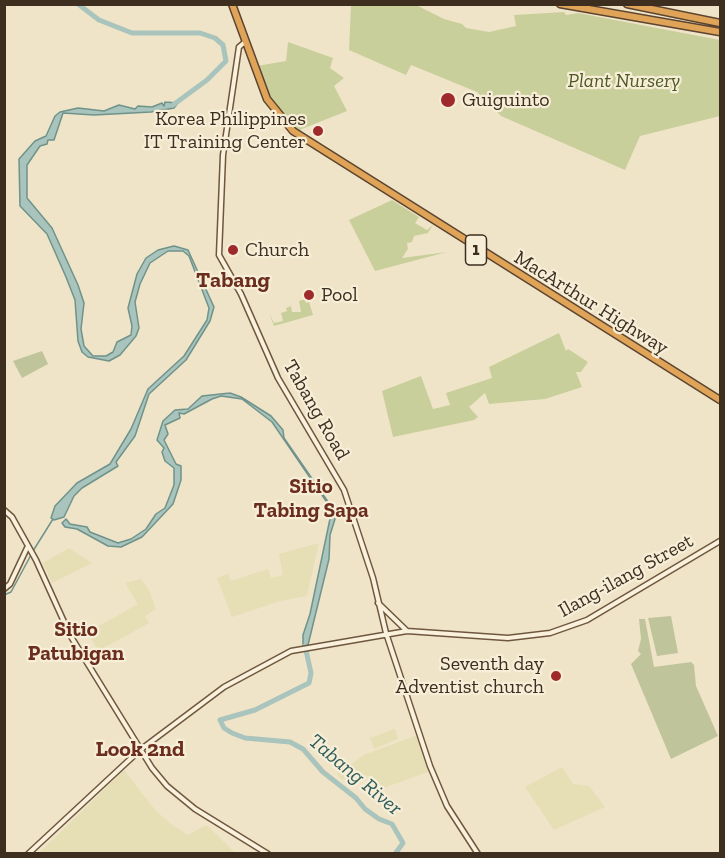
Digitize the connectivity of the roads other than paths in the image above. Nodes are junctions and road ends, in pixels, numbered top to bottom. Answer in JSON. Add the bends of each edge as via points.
{"nodes":[{"id":1,"x":232,"y":4,"type":"edge"},
{"id":2,"x":560,"y":4,"type":"edge"},
{"id":3,"x":627,"y":4,"type":"edge"},
{"id":4,"x":720,"y":23,"type":"edge"},
{"id":5,"x":720,"y":32,"type":"edge"},
{"id":6,"x":245,"y":42,"type":"junction"},
{"id":7,"x":720,"y":402,"type":"edge"},
{"id":8,"x":4,"y":510,"type":"edge"},
{"id":9,"x":720,"y":541,"type":"edge"},
{"id":10,"x":28,"y":548,"type":"junction"},
{"id":11,"x":4,"y":589,"type":"edge"},
{"id":12,"x":378,"y":603,"type":"junction"},
{"id":13,"x":407,"y":631,"type":"junction"},
{"id":14,"x":386,"y":633,"type":"junction"},
{"id":15,"x":140,"y":750,"type":"junction"},
{"id":16,"x":28,"y":854,"type":"edge"},
{"id":17,"x":268,"y":854,"type":"edge"},
{"id":18,"x":478,"y":854,"type":"edge"}],
"edges":[{"from":1,"to":6,"type":"highway","name":"MacArthur Highway","number":"1"},
{"from":2,"to":5,"type":"highway"},
{"from":3,"to":4,"type":"highway"},
{"from":6,"to":7,"type":"highway","name":"MacArthur Highway","number":"1","via":[[274,110],[302,137]]},
{"from":6,"to":12,"type":"street","name":"Tabang Road","via":[[238,47],[223,155],[219,255],[278,378],[344,490]]},
{"from":8,"to":10,"type":"street","via":[[12,517]]},
{"from":9,"to":13,"type":"street","name":"Ilang-ilang Street","via":[[606,609],[557,631],[508,638]]},
{"from":10,"to":11,"type":"street"},
{"from":10,"to":15,"type":"street","via":[[70,635]]},
{"from":12,"to":13,"type":"street"},
{"from":12,"to":14,"type":"street","name":"Tabang Road"},
{"from":13,"to":14,"type":"street","name":"Ilang-ilang Street"},
{"from":14,"to":15,"type":"street","name":"Ilang-ilang Street","via":[[302,648],[224,687]]},
{"from":14,"to":18,"type":"street","name":"Tabang Road","via":[[430,766],[447,806]]},
{"from":15,"to":16,"type":"street","name":"Ilang-ilang Street"},
{"from":15,"to":17,"type":"street","via":[[167,786],[195,809]]}]}
